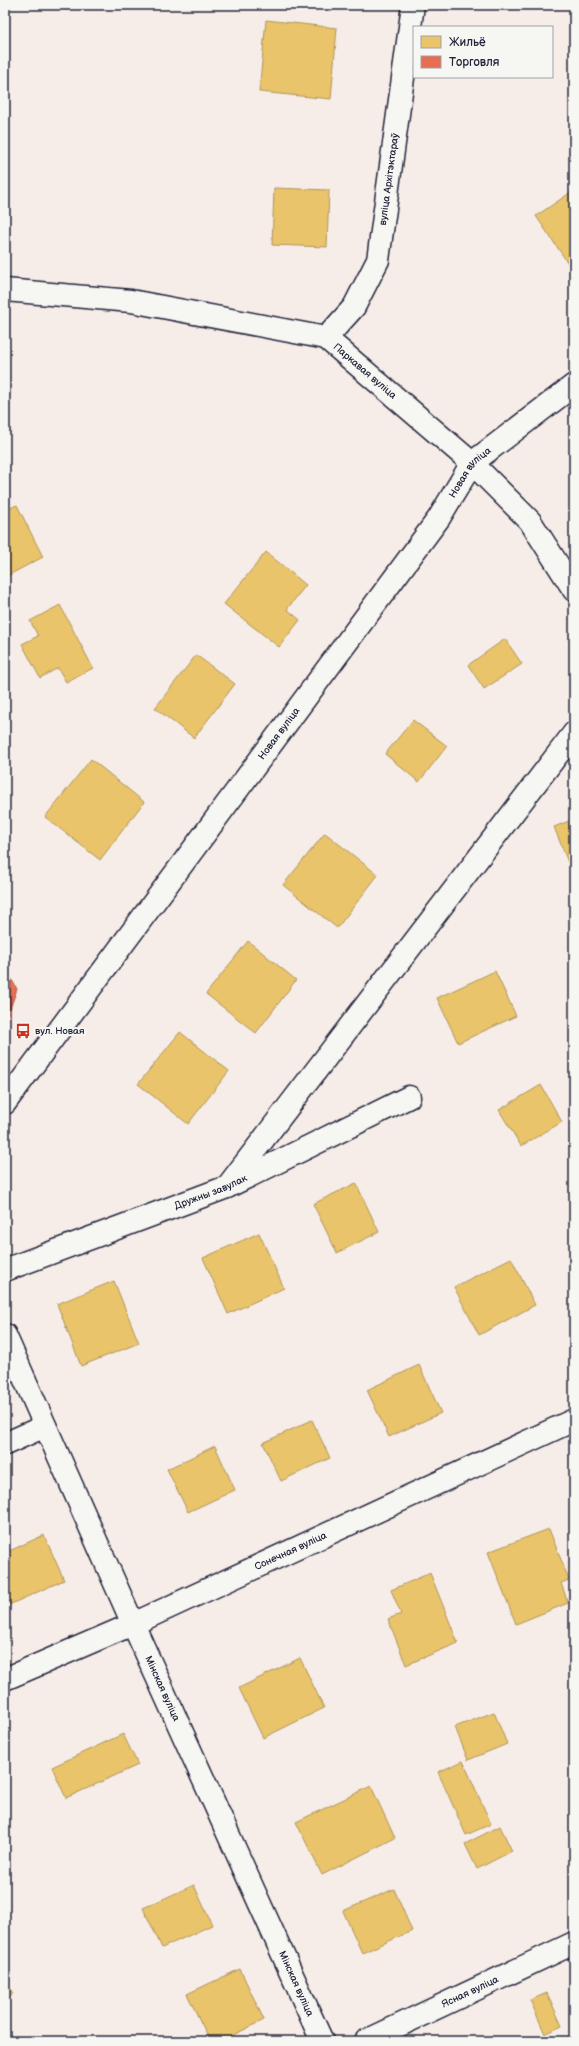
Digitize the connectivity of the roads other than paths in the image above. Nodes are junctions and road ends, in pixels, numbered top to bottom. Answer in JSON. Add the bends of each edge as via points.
{"nodes":[{"id":1,"x":413,"y":5,"type":"edge"},
{"id":2,"x":5,"y":290,"type":"edge"},
{"id":3,"x":326,"y":338,"type":"junction"},
{"id":4,"x":574,"y":385,"type":"edge"},
{"id":5,"x":472,"y":463,"type":"junction"},
{"id":6,"x":574,"y":590,"type":"edge"},
{"id":7,"x":574,"y":734,"type":"edge"},
{"id":8,"x":408,"y":1097,"type":"dead end"},
{"id":9,"x":5,"y":1103,"type":"edge"},
{"id":10,"x":227,"y":1187,"type":"junction"},
{"id":11,"x":5,"y":1270,"type":"edge"},
{"id":12,"x":5,"y":1335,"type":"edge"},
{"id":13,"x":574,"y":1420,"type":"edge"},
{"id":14,"x":45,"y":1426,"type":"junction"},
{"id":15,"x":5,"y":1444,"type":"edge"},
{"id":16,"x":133,"y":1624,"type":"junction"},
{"id":17,"x":5,"y":1679,"type":"edge"},
{"id":18,"x":574,"y":1943,"type":"edge"},
{"id":19,"x":322,"y":2041,"type":"edge"},
{"id":20,"x":366,"y":2041,"type":"edge"}],
"edges":[{"from":1,"to":3,"type":"street","name":"вуліца Архітэктараў","via":[[378,260],[354,308]]},
{"from":2,"to":3,"type":"street","name":"Паркавая вуліца","via":[[131,301]]},
{"from":3,"to":5,"type":"street","name":"Паркавая вуліца"},
{"from":4,"to":5,"type":"street","name":"Новая вуліца"},
{"from":5,"to":6,"type":"street","name":"Паркавая вуліца","via":[[530,521]]},
{"from":5,"to":9,"type":"street","name":"Новая вуліца","via":[[439,518]]},
{"from":7,"to":10,"type":"street"},
{"from":8,"to":10,"type":"street","name":"Дружны завулак"},
{"from":10,"to":11,"type":"street","name":"Дружны завулак"},
{"from":12,"to":14,"type":"street","name":"Мінская вуліца"},
{"from":13,"to":16,"type":"street","name":"Сонечная вуліца"},
{"from":14,"to":15,"type":"street"},
{"from":14,"to":16,"type":"street","name":"Мінская вуліца"},
{"from":16,"to":17,"type":"street","name":"Сонечная вуліца"},
{"from":16,"to":19,"type":"street","name":"Мінская вуліца"},
{"from":18,"to":20,"type":"street","name":"Ясная вуліца"}]}
